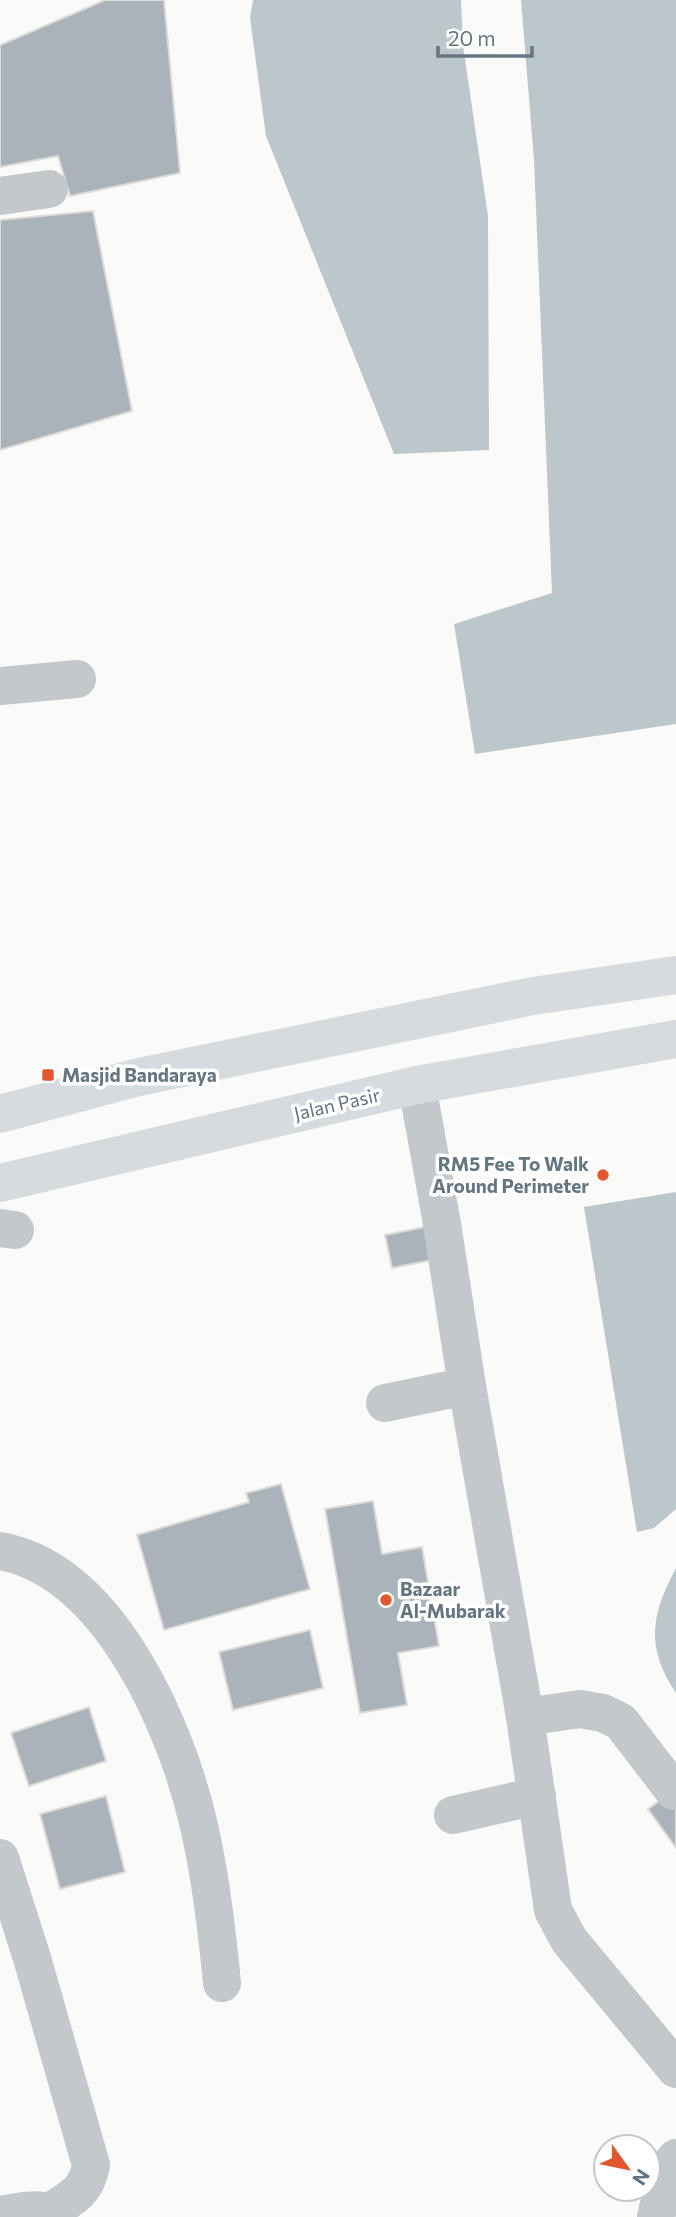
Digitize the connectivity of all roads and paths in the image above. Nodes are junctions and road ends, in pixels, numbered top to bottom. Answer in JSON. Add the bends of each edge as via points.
{"nodes":[{"id":1,"x":49,"y":189,"type":"dead end"},
{"id":2,"x":0,"y":196,"type":"edge"},
{"id":3,"x":77,"y":679,"type":"dead end"},
{"id":4,"x":0,"y":686,"type":"edge"},
{"id":5,"x":676,"y":975,"type":"edge"},
{"id":6,"x":676,"y":1039,"type":"edge"},
{"id":7,"x":417,"y":1085,"type":"junction"},
{"id":8,"x":0,"y":1114,"type":"edge"},
{"id":9,"x":0,"y":1183,"type":"edge"},
{"id":10,"x":467,"y":1386,"type":"junction"},
{"id":11,"x":386,"y":1403,"type":"dead end"},
{"id":12,"x":0,"y":1551,"type":"edge"},
{"id":13,"x":525,"y":1717,"type":"junction"},
{"id":14,"x":674,"y":1791,"type":"dead end"},
{"id":15,"x":537,"y":1796,"type":"junction"},
{"id":16,"x":453,"y":1815,"type":"dead end"},
{"id":17,"x":0,"y":1858,"type":"edge"},
{"id":18,"x":222,"y":1983,"type":"dead end"},
{"id":19,"x":676,"y":2068,"type":"edge"},
{"id":20,"x":676,"y":2158,"type":"edge"},
{"id":21,"x":55,"y":2214,"type":"edge"},
{"id":22,"x":0,"y":2215,"type":"edge"},
{"id":23,"x":656,"y":2217,"type":"edge"}],
"edges":[{"from":1,"to":2,"type":"street"},
{"from":3,"to":4,"type":"street"},
{"from":5,"to":8,"type":"main road","via":[[533,996],[139,1077]]},
{"from":6,"to":7,"type":"main road","name":"Jalan Pasir"},
{"from":7,"to":9,"type":"main road","name":"Jalan Pasir"},
{"from":7,"to":10,"type":"street"},
{"from":10,"to":11,"type":"street"},
{"from":10,"to":13,"type":"street"},
{"from":12,"to":18,"type":"street","via":[[43,1564],[71,1586],[99,1613],[149,1688],[198,1823],[212,1891]]},
{"from":13,"to":14,"type":"street","via":[[580,1709],[603,1713],[621,1722]]},
{"from":13,"to":15,"type":"street"},
{"from":15,"to":16,"type":"street"},
{"from":15,"to":19,"type":"street","via":[[553,1910],[569,1940]]},
{"from":17,"to":21,"type":"street","via":[[91,2165],[80,2192]]},
{"from":20,"to":23,"type":"street","via":[[668,2167]]},
{"from":21,"to":22,"type":"street","via":[[31,2210]]}]}
